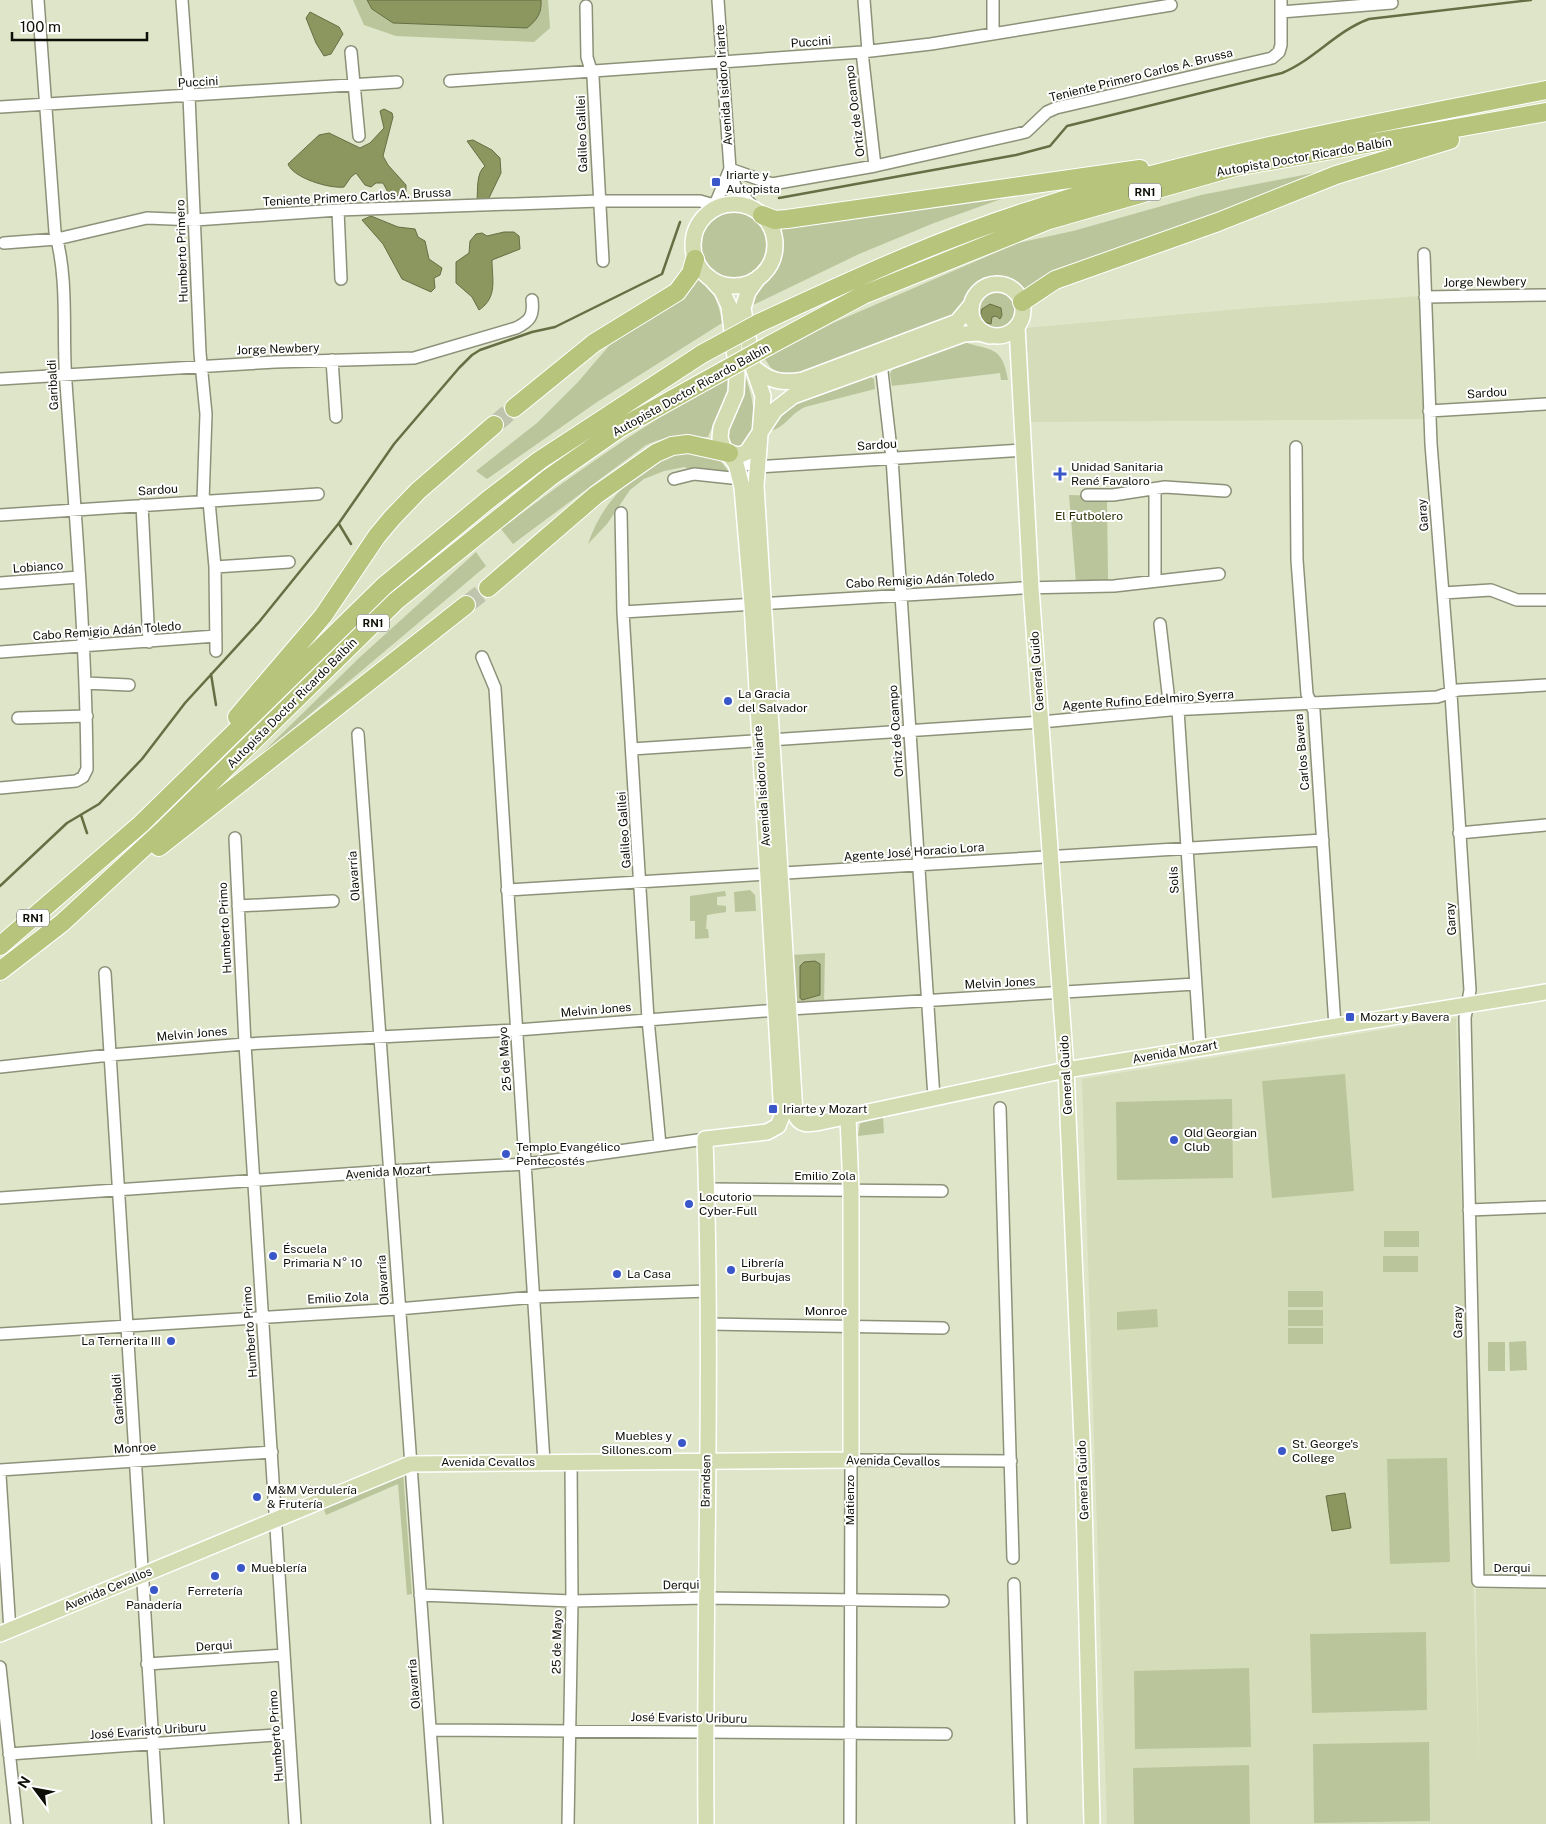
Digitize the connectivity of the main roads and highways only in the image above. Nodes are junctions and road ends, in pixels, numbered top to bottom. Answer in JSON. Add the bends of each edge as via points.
{"nodes":[{"id":1,"x":1546,"y":90,"type":"edge"},
{"id":2,"x":1544,"y":112,"type":"edge"},
{"id":3,"x":1194,"y":163,"type":"junction"},
{"id":4,"x":759,"y":213,"type":"junction"},
{"id":5,"x":695,"y":259,"type":"junction"},
{"id":6,"x":709,"y":277,"type":"junction"},
{"id":7,"x":758,"y":278,"type":"junction"},
{"id":8,"x":1022,"y":302,"type":"junction"},
{"id":9,"x":972,"y":304,"type":"junction"},
{"id":10,"x":1017,"y":327,"type":"junction"},
{"id":11,"x":990,"y":336,"type":"junction"},
{"id":12,"x":753,"y":367,"type":"junction"},
{"id":13,"x":514,"y":408,"type":"tunnel mouth"},
{"id":14,"x":494,"y":425,"type":"tunnel mouth"},
{"id":15,"x":758,"y":436,"type":"junction"},
{"id":16,"x":731,"y":456,"type":"junction"},
{"id":17,"x":746,"y":484,"type":"junction"},
{"id":18,"x":488,"y":588,"type":"tunnel mouth"},
{"id":19,"x":466,"y":605,"type":"tunnel mouth"},
{"id":20,"x":141,"y":824,"type":"junction"},
{"id":21,"x":62,"y":923,"type":"junction"},
{"id":22,"x":0,"y":946,"type":"edge"},
{"id":23,"x":0,"y":971,"type":"edge"},
{"id":24,"x":1546,"y":992,"type":"edge"},
{"id":25,"x":783,"y":1010,"type":"junction"},
{"id":26,"x":1066,"y":1070,"type":"junction"},
{"id":27,"x":848,"y":1117,"type":"junction"},
{"id":28,"x":806,"y":1124,"type":"joint"},
{"id":29,"x":775,"y":1129,"type":"joint"},
{"id":30,"x":705,"y":1138,"type":"joint"},
{"id":31,"x":851,"y":1460,"type":"joint"},
{"id":32,"x":706,"y":1463,"type":"junction"},
{"id":33,"x":5,"y":1633,"type":"edge"},
{"id":34,"x":706,"y":1824,"type":"edge"},
{"id":35,"x":1092,"y":1824,"type":"edge"}],
"edges":[{"from":1,"to":3,"type":"highway","name":"Autopista Doctor Ricardo Balbín","number":"RN1","via":[[1317,134]]},
{"from":2,"to":8,"type":"highway","via":[[1336,175],[1218,222],[1055,280]]},
{"from":2,"to":21,"type":"highway","name":"Autopista Doctor Ricardo Balbín","number":"RN1","bridge":true,"via":[[1235,167],[1049,220],[863,295],[768,346],[620,428],[558,472],[396,601],[165,828]]},
{"from":3,"to":4,"type":"highway","via":[[787,219],[776,220]]},
{"from":3,"to":20,"type":"highway","name":"Autopista Doctor Ricardo Balbín","number":"RN1","bridge":true,"via":[[1038,208],[943,241],[759,323],[702,354],[540,460],[391,580]]},
{"from":4,"to":5,"type":"main road","via":[[741,205],[726,204],[710,209],[694,234]]},
{"from":4,"to":7,"type":"main road","via":[[772,230],[775,247],[769,264]]},
{"from":5,"to":6,"type":"main road"},
{"from":5,"to":13,"type":"highway","via":[[691,273],[677,292],[594,343]]},
{"from":6,"to":7,"type":"main road","via":[[720,284],[733,286]]},
{"from":6,"to":16,"type":"main road","name":"Avenida Isidoro Iriarte","via":[[726,297],[731,319],[737,385],[720,433],[721,443]]},
{"from":7,"to":12,"type":"main road","name":"Avenida Isidoro Iriarte","via":[[748,292],[743,308]]},
{"from":8,"to":9,"type":"main road","via":[[1012,289],[996,284],[980,290]]},
{"from":8,"to":10,"type":"main road","via":[[1023,311]]},
{"from":9,"to":11,"type":"main road","via":[[971,312],[977,327]]},
{"from":9,"to":12,"type":"main road","via":[[957,322],[803,380],[771,380]]},
{"from":10,"to":11,"type":"main road","via":[[1005,335]]},
{"from":10,"to":26,"type":"main road","name":"General Guido","via":[[1031,588]]},
{"from":11,"to":15,"type":"main road","via":[[964,334],[793,396],[774,410]]},
{"from":12,"to":15,"type":"main road","name":"Avenida Isidoro Iriarte","via":[[762,396]]},
{"from":14,"to":20,"type":"highway","via":[[392,518],[323,616]]},
{"from":15,"to":16,"type":"main road","via":[[747,452]]},
{"from":15,"to":17,"type":"main road","name":"Avenida Isidoro Iriarte","via":[[756,467]]},
{"from":16,"to":17,"type":"main road","name":"Avenida Isidoro Iriarte"},
{"from":16,"to":18,"type":"highway","via":[[688,444],[656,453],[596,494]]},
{"from":17,"to":25,"type":"main road","name":"Avenida Isidoro Iriarte","via":[[758,604]]},
{"from":19,"to":21,"type":"highway"},
{"from":20,"to":22,"type":"highway","name":"Autopista Doctor Ricardo Balbín","number":"RN1"},
{"from":21,"to":23,"type":"highway","name":"Autopista Doctor Ricardo Balbín","number":"RN1"},
{"from":24,"to":26,"type":"main road","name":"Avenida Mozart"},
{"from":25,"to":28,"type":"main road","name":"Avenida Isidoro Iriarte","via":[[795,1113],[798,1121]]},
{"from":25,"to":29,"type":"main road","name":"Avenida Isidoro Iriarte","via":[[782,1116]]},
{"from":26,"to":27,"type":"main road","name":"Avenida Mozart"},
{"from":26,"to":35,"type":"main road","name":"General Guido"},
{"from":27,"to":28,"type":"main road","name":"Avenida Mozart"},
{"from":27,"to":31,"type":"main road","name":"Matienzo"},
{"from":29,"to":30,"type":"main road","name":"Avenida Mozart"},
{"from":30,"to":32,"type":"main road","name":"Brandsen","via":[[709,1324]]},
{"from":31,"to":32,"type":"main road","name":"Avenida Cevallos"},
{"from":32,"to":33,"type":"main road","name":"Avenida Cevallos","via":[[410,1464]]},
{"from":32,"to":34,"type":"main road","name":"Brandsen"}]}
